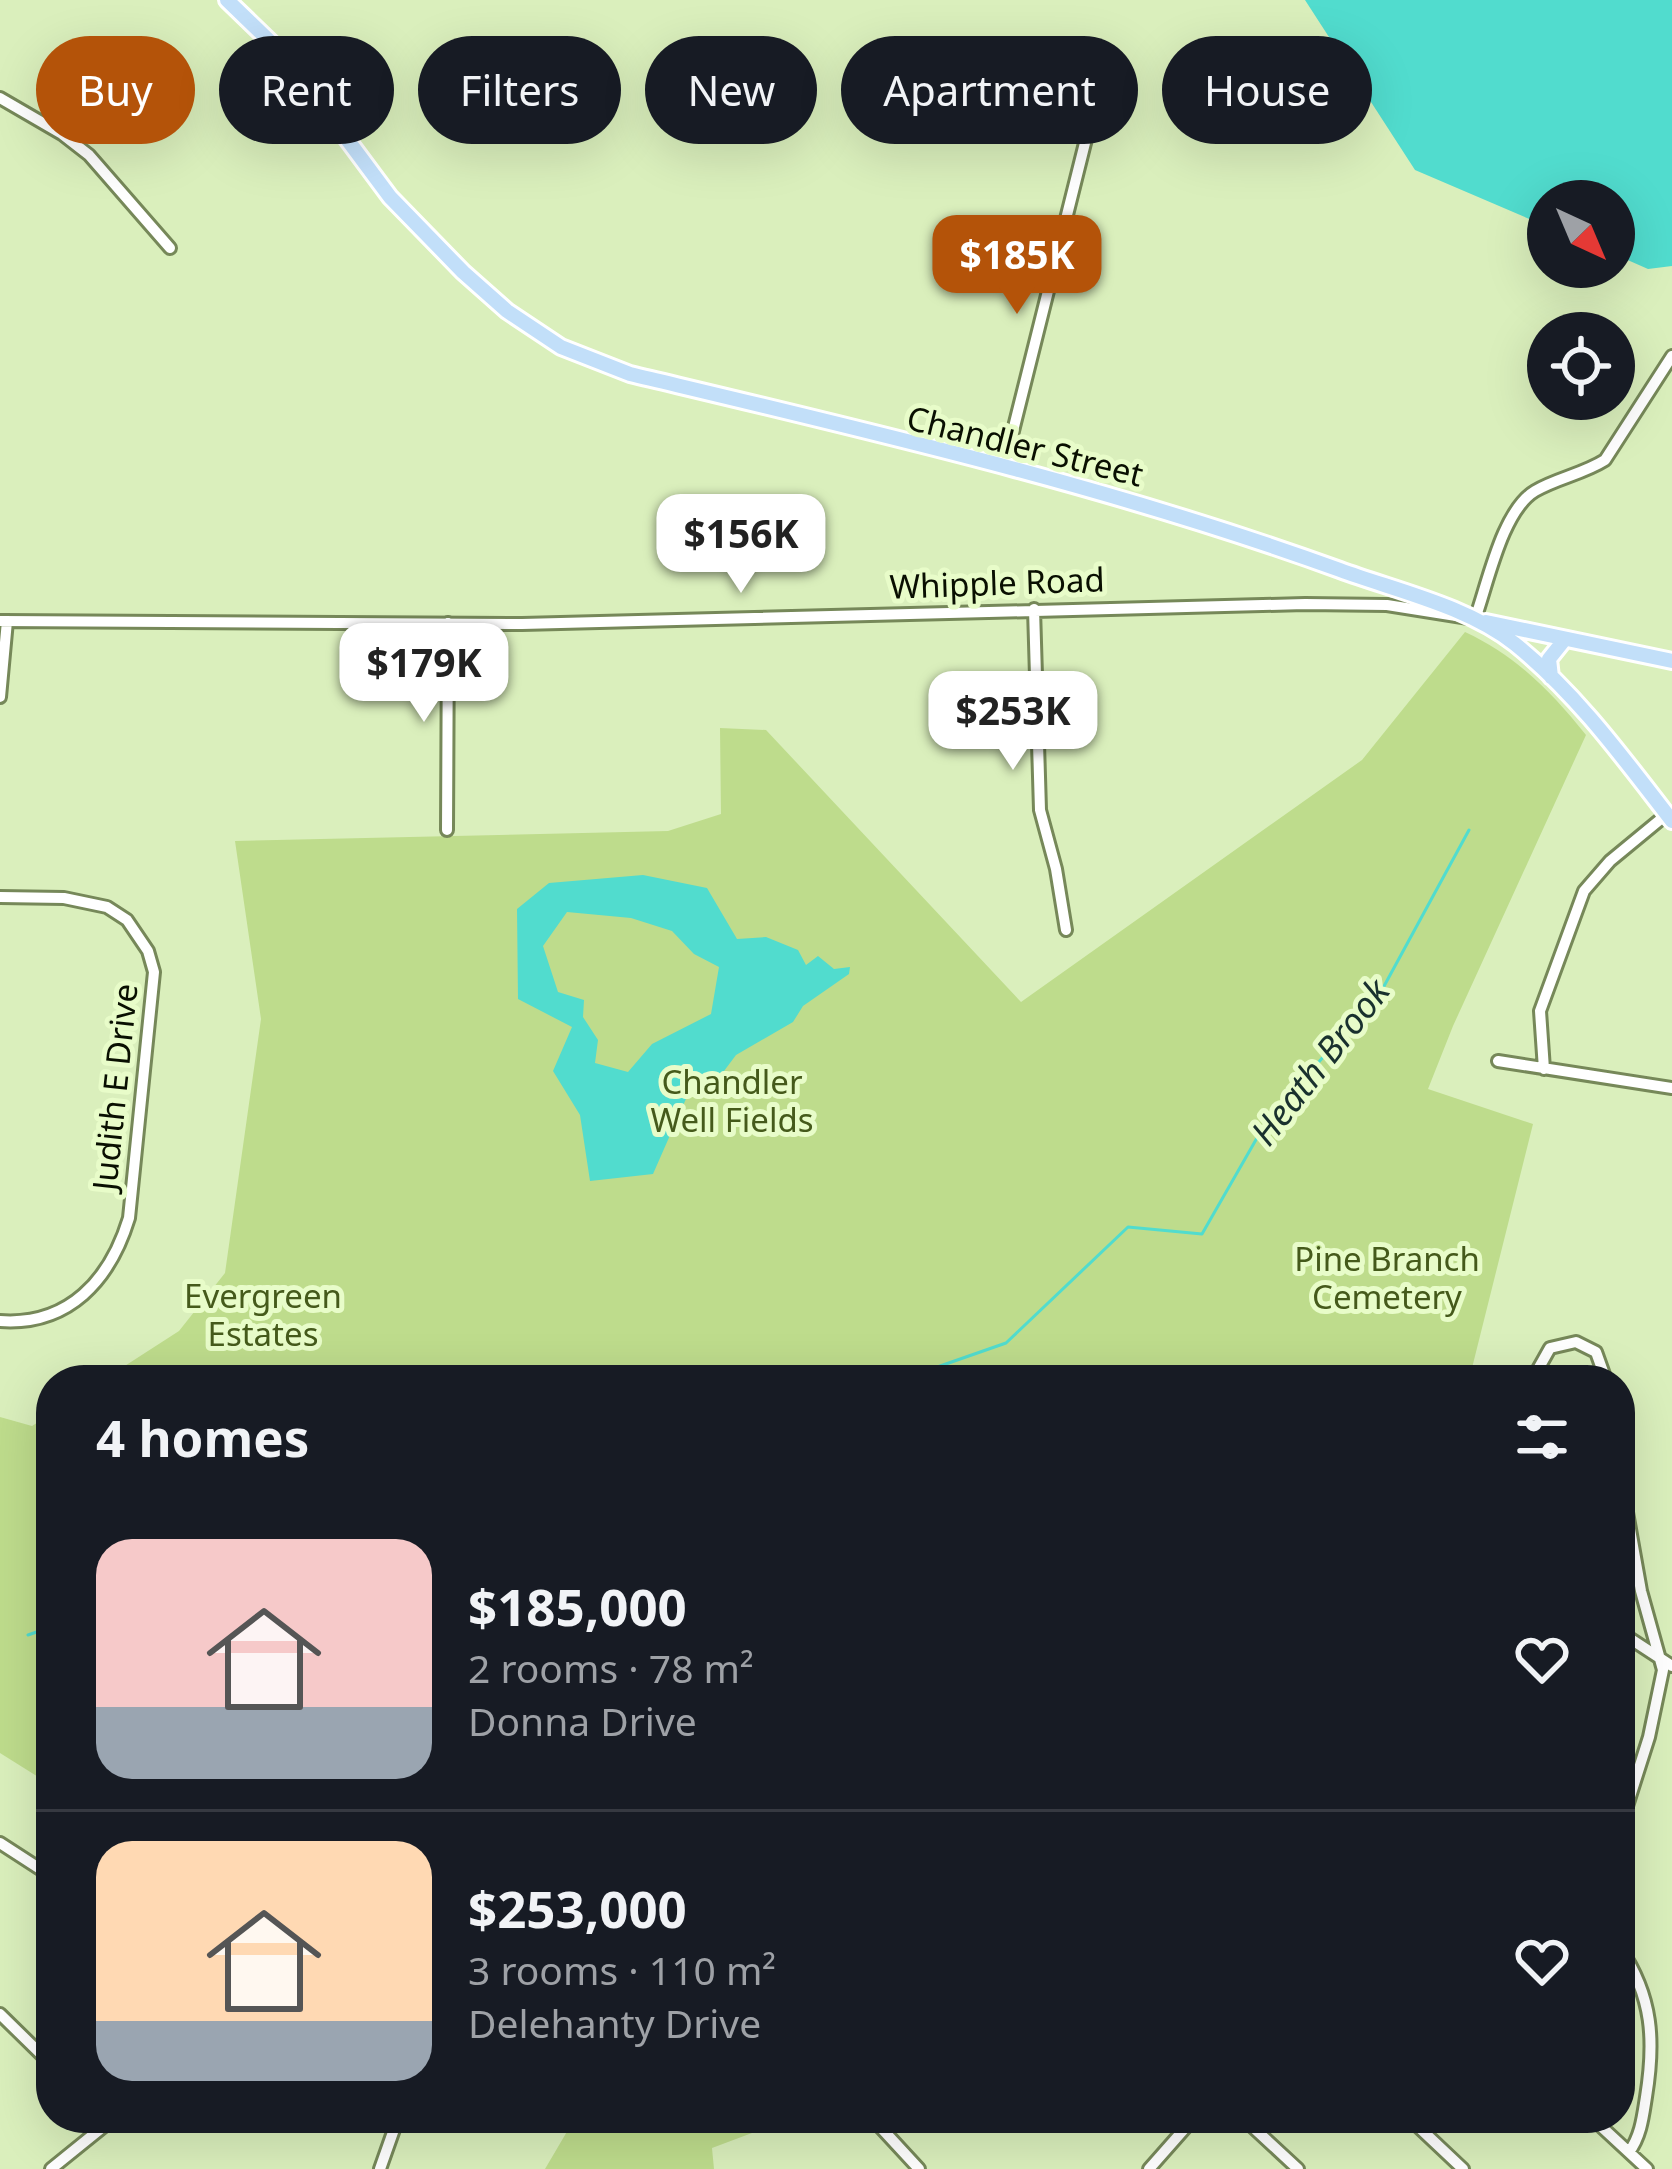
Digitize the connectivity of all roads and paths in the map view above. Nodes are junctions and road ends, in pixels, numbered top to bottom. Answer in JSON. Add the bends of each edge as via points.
{"nodes":[{"id":1,"x":227,"y":0,"type":"edge"},
{"id":2,"x":0,"y":98,"type":"edge"},
{"id":3,"x":1086,"y":144,"type":"edge"},
{"id":4,"x":170,"y":248,"type":"dead end"},
{"id":5,"x":1672,"y":356,"type":"edge"},
{"id":6,"x":1004,"y":467,"type":"junction"},
{"id":7,"x":1352,"y":574,"type":"junction"},
{"id":8,"x":1348,"y":604,"type":"junction"},
{"id":9,"x":1034,"y":609,"type":"junction"},
{"id":10,"x":1475,"y":619,"type":"junction"},
{"id":11,"x":4,"y":621,"type":"edge"},
{"id":12,"x":448,"y":623,"type":"junction"},
{"id":13,"x":1564,"y":639,"type":"junction"},
{"id":14,"x":1672,"y":661,"type":"edge"},
{"id":15,"x":1550,"y":677,"type":"junction"},
{"id":16,"x":0,"y":697,"type":"edge"},
{"id":17,"x":1669,"y":817,"type":"edge"},
{"id":18,"x":447,"y":830,"type":"dead end"},
{"id":19,"x":0,"y":897,"type":"edge"},
{"id":20,"x":1066,"y":930,"type":"dead end"},
{"id":21,"x":1498,"y":1060,"type":"dead end"},
{"id":22,"x":1544,"y":1069,"type":"junction"},
{"id":23,"x":1672,"y":1088,"type":"edge"},
{"id":24,"x":0,"y":1321,"type":"edge"},
{"id":25,"x":1540,"y":1365,"type":"edge"},
{"id":26,"x":1600,"y":1365,"type":"edge"},
{"id":27,"x":1635,"y":1557,"type":"edge"},
{"id":28,"x":1635,"y":1642,"type":"edge"},
{"id":29,"x":1667,"y":1663,"type":"edge"},
{"id":30,"x":1635,"y":1781,"type":"edge"},
{"id":31,"x":0,"y":1844,"type":"edge"},
{"id":32,"x":36,"y":1867,"type":"edge"},
{"id":33,"x":1635,"y":1978,"type":"edge"},
{"id":34,"x":0,"y":2014,"type":"edge"},
{"id":35,"x":36,"y":2049,"type":"edge"},
{"id":36,"x":93,"y":2133,"type":"edge"},
{"id":37,"x":393,"y":2133,"type":"edge"},
{"id":38,"x":886,"y":2133,"type":"edge"},
{"id":39,"x":1181,"y":2133,"type":"edge"},
{"id":40,"x":1259,"y":2133,"type":"edge"},
{"id":41,"x":1425,"y":2133,"type":"edge"},
{"id":42,"x":1608,"y":2133,"type":"edge"},
{"id":43,"x":1628,"y":2152,"type":"junction"},
{"id":44,"x":51,"y":2169,"type":"edge"},
{"id":45,"x":380,"y":2169,"type":"edge"},
{"id":46,"x":919,"y":2169,"type":"edge"},
{"id":47,"x":1149,"y":2169,"type":"edge"},
{"id":48,"x":1298,"y":2169,"type":"edge"},
{"id":49,"x":1463,"y":2169,"type":"edge"},
{"id":50,"x":1647,"y":2169,"type":"edge"}],
"edges":[{"from":1,"to":6,"type":"main road","name":"Chandler Street","via":[[286,57],[402,211],[530,328],[630,374]]},
{"from":2,"to":4,"type":"street","via":[[89,155]]},
{"from":3,"to":6,"type":"street"},
{"from":5,"to":10,"type":"street","via":[[1605,460],[1542,488],[1515,512]]},
{"from":6,"to":7,"type":"main road","name":"Chandler Street","via":[[1213,524]]},
{"from":7,"to":8,"type":"street"},
{"from":7,"to":10,"type":"main road","name":"Chandler Street"},
{"from":8,"to":9,"type":"street","name":"Whipple Road"},
{"from":8,"to":10,"type":"street","name":"Whipple Road"},
{"from":9,"to":12,"type":"street","name":"Whipple Road"},
{"from":9,"to":20,"type":"street","via":[[1036,773]]},
{"from":10,"to":13,"type":"main road","name":"Whipple Road"},
{"from":10,"to":15,"type":"main road","name":"Chandler Street"},
{"from":11,"to":12,"type":"street","name":"Whipple Road"},
{"from":11,"to":16,"type":"street"},
{"from":12,"to":18,"type":"street"},
{"from":13,"to":14,"type":"main road","name":"Whipple Road"},
{"from":13,"to":15,"type":"main road","via":[[1549,659]]},
{"from":15,"to":17,"type":"main road","name":"Chandler Street"},
{"from":17,"to":22,"type":"street","via":[[1584,891],[1540,1011]]},
{"from":19,"to":24,"type":"street","name":"Judith E Drive","via":[[107,907],[139,933],[154,973],[121,1244],[106,1272],[67,1306],[27,1323]]},
{"from":21,"to":22,"type":"street"},
{"from":22,"to":23,"type":"street"},
{"from":25,"to":26,"type":"street","via":[[1550,1348],[1576,1342],[1595,1350]]},
{"from":27,"to":29,"type":"street"},
{"from":28,"to":29,"type":"street"},
{"from":29,"to":30,"type":"street"},
{"from":31,"to":32,"type":"street"},
{"from":33,"to":43,"type":"street","via":[[1654,2044]]},
{"from":34,"to":35,"type":"street"},
{"from":36,"to":44,"type":"street"},
{"from":37,"to":45,"type":"street"},
{"from":38,"to":46,"type":"street"},
{"from":39,"to":47,"type":"street"},
{"from":40,"to":48,"type":"street"},
{"from":41,"to":49,"type":"street"},
{"from":42,"to":43,"type":"street"},
{"from":43,"to":50,"type":"street"}]}
